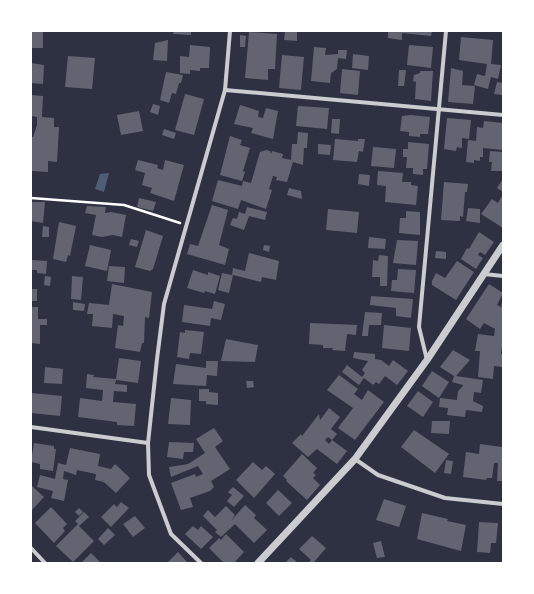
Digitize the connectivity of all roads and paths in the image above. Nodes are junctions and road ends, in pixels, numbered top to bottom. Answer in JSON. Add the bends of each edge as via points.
{"nodes":[{"id":1,"x":230,"y":31,"type":"edge"},
{"id":2,"x":446,"y":31,"type":"edge"},
{"id":3,"x":225,"y":90,"type":"junction"},
{"id":4,"x":439,"y":109,"type":"junction"},
{"id":5,"x":503,"y":115,"type":"edge"},
{"id":6,"x":31,"y":198,"type":"edge"},
{"id":7,"x":186,"y":225,"type":"junction"},
{"id":8,"x":503,"y":245,"type":"edge"},
{"id":9,"x":484,"y":274,"type":"junction"},
{"id":10,"x":503,"y":276,"type":"edge"},
{"id":11,"x":427,"y":360,"type":"junction"},
{"id":12,"x":31,"y":427,"type":"edge"},
{"id":13,"x":148,"y":443,"type":"junction"},
{"id":14,"x":355,"y":459,"type":"junction"},
{"id":15,"x":503,"y":504,"type":"edge"},
{"id":16,"x":31,"y":548,"type":"edge"},
{"id":17,"x":46,"y":563,"type":"edge"},
{"id":18,"x":201,"y":563,"type":"edge"},
{"id":19,"x":258,"y":563,"type":"edge"}],
"edges":[{"from":1,"to":3,"type":"street"},
{"from":2,"to":4,"type":"street"},
{"from":3,"to":4,"type":"street"},
{"from":3,"to":7,"type":"street"},
{"from":4,"to":5,"type":"street"},
{"from":4,"to":11,"type":"street","via":[[419,327]]},
{"from":6,"to":7,"type":"path","via":[[124,205]]},
{"from":7,"to":13,"type":"street","via":[[164,304]]},
{"from":8,"to":9,"type":"street"},
{"from":9,"to":10,"type":"street"},
{"from":9,"to":11,"type":"street"},
{"from":11,"to":14,"type":"street"},
{"from":12,"to":13,"type":"street"},
{"from":13,"to":18,"type":"street","via":[[149,476],[172,534]]},
{"from":14,"to":15,"type":"street","via":[[378,475],[445,498]]},
{"from":14,"to":19,"type":"street"},
{"from":16,"to":17,"type":"street"}]}
